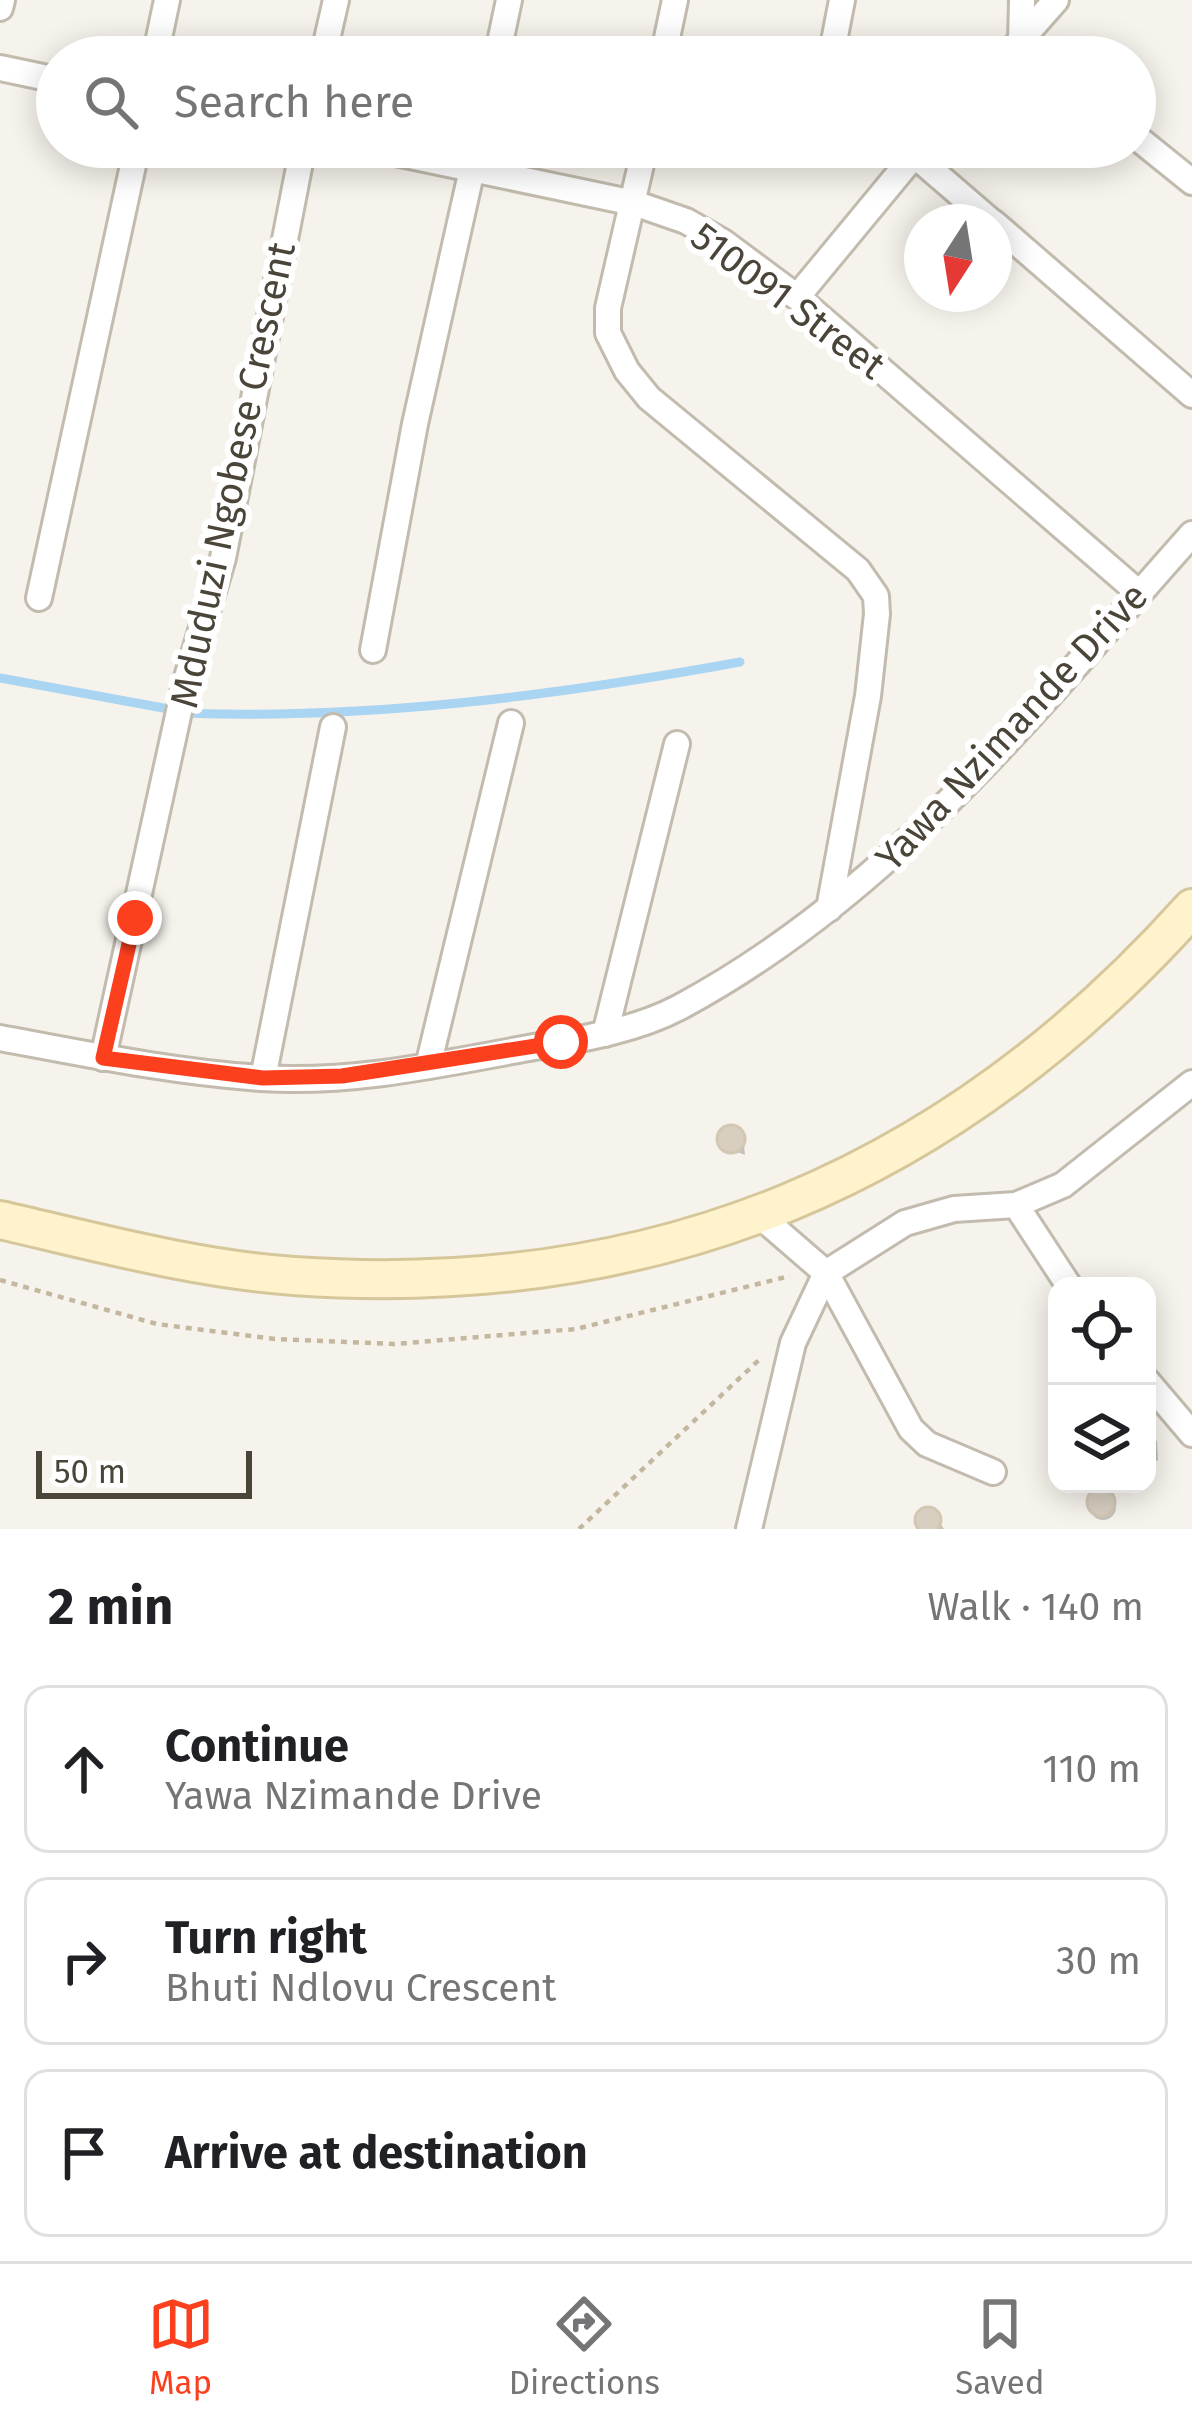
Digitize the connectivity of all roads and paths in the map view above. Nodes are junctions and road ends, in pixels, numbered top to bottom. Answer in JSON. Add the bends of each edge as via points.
{"nodes":[{"id":1,"x":167,"y":0,"type":"edge"},
{"id":2,"x":337,"y":0,"type":"edge"},
{"id":3,"x":509,"y":0,"type":"edge"},
{"id":4,"x":675,"y":0,"type":"edge"},
{"id":5,"x":842,"y":0,"type":"edge"},
{"id":6,"x":1022,"y":0,"type":"edge"},
{"id":7,"x":1056,"y":0,"type":"edge"},
{"id":8,"x":159,"y":36,"type":"edge"},
{"id":9,"x":328,"y":36,"type":"edge"},
{"id":10,"x":501,"y":36,"type":"edge"},
{"id":11,"x":667,"y":36,"type":"edge"},
{"id":12,"x":835,"y":36,"type":"edge"},
{"id":13,"x":1022,"y":36,"type":"edge"},
{"id":14,"x":1032,"y":36,"type":"edge"},
{"id":15,"x":0,"y":68,"type":"edge"},
{"id":16,"x":36,"y":76,"type":"edge"},
{"id":17,"x":1156,"y":153,"type":"edge"},
{"id":18,"x":131,"y":168,"type":"edge"},
{"id":19,"x":299,"y":168,"type":"edge"},
{"id":20,"x":473,"y":168,"type":"edge"},
{"id":21,"x":510,"y":168,"type":"edge"},
{"id":22,"x":641,"y":168,"type":"edge"},
{"id":23,"x":899,"y":168,"type":"edge"},
{"id":24,"x":934,"y":168,"type":"edge"},
{"id":25,"x":1192,"y":182,"type":"edge"},
{"id":26,"x":634,"y":203,"type":"junction"},
{"id":27,"x":973,"y":204,"type":"edge"},
{"id":28,"x":1012,"y":239,"type":"edge"},
{"id":29,"x":797,"y":297,"type":"junction"},
{"id":30,"x":1192,"y":395,"type":"edge"},
{"id":31,"x":1192,"y":534,"type":"edge"},
{"id":32,"x":1139,"y":593,"type":"junction"},
{"id":33,"x":39,"y":598,"type":"dead end"},
{"id":34,"x":373,"y":650,"type":"dead end"},
{"id":35,"x":511,"y":723,"type":"dead end"},
{"id":36,"x":333,"y":727,"type":"dead end"},
{"id":37,"x":677,"y":744,"type":"dead end"},
{"id":38,"x":1192,"y":908,"type":"edge"},
{"id":39,"x":829,"y":909,"type":"junction"},
{"id":40,"x":605,"y":1034,"type":"junction"},
{"id":41,"x":0,"y":1038,"type":"edge"},
{"id":42,"x":103,"y":1058,"type":"junction"},
{"id":43,"x":428,"y":1066,"type":"junction"},
{"id":44,"x":263,"y":1078,"type":"junction"},
{"id":45,"x":1192,"y":1083,"type":"edge"},
{"id":46,"x":1016,"y":1205,"type":"junction"},
{"id":47,"x":759,"y":1215,"type":"junction"},
{"id":48,"x":0,"y":1220,"type":"edge"},
{"id":49,"x":826,"y":1273,"type":"junction"},
{"id":50,"x":1063,"y":1277,"type":"edge"},
{"id":51,"x":0,"y":1280,"type":"edge"},
{"id":52,"x":794,"y":1343,"type":"junction"},
{"id":53,"x":1150,"y":1385,"type":"edge"},
{"id":54,"x":1192,"y":1434,"type":"edge"},
{"id":55,"x":993,"y":1472,"type":"dead end"},
{"id":56,"x":579,"y":1529,"type":"edge"},
{"id":57,"x":749,"y":1529,"type":"edge"}],
"edges":[{"from":1,"to":8,"type":"street"},
{"from":2,"to":9,"type":"street"},
{"from":3,"to":10,"type":"street"},
{"from":4,"to":11,"type":"street"},
{"from":5,"to":12,"type":"street"},
{"from":6,"to":13,"type":"street"},
{"from":7,"to":14,"type":"street"},
{"from":15,"to":16,"type":"street"},
{"from":17,"to":25,"type":"street"},
{"from":18,"to":33,"type":"street"},
{"from":19,"to":42,"type":"street","name":"Mduduzi Ngobese Crescent","via":[[223,558],[185,684]]},
{"from":20,"to":34,"type":"street"},
{"from":21,"to":26,"type":"street","name":"510091 Street"},
{"from":22,"to":26,"type":"street"},
{"from":23,"to":29,"type":"street"},
{"from":24,"to":27,"type":"street"},
{"from":26,"to":29,"type":"street","name":"510091 Street","via":[[723,242]]},
{"from":26,"to":39,"type":"street","via":[[608,308],[608,333],[627,371],[649,398],[858,570],[876,596],[868,696]]},
{"from":28,"to":30,"type":"street"},
{"from":29,"to":32,"type":"street","name":"510091 Street"},
{"from":31,"to":32,"type":"street","name":"Yawa Nzimande Drive"},
{"from":32,"to":39,"type":"street","name":"Yawa Nzimande Drive","via":[[906,846]]},
{"from":35,"to":43,"type":"street"},
{"from":36,"to":44,"type":"street"},
{"from":37,"to":40,"type":"street"},
{"from":38,"to":47,"type":"main road","via":[[990,1092],[872,1167]]},
{"from":39,"to":40,"type":"street","name":"Yawa Nzimande Drive","via":[[679,1008]]},
{"from":40,"to":43,"type":"street","name":"Yawa Nzimande Drive"},
{"from":41,"to":42,"type":"street","name":"Yawa Nzimande Drive"},
{"from":42,"to":44,"type":"street","name":"Yawa Nzimande Drive"},
{"from":43,"to":44,"type":"street","name":"Yawa Nzimande Drive"},
{"from":45,"to":46,"type":"street","via":[[1063,1185]]},
{"from":46,"to":49,"type":"street","via":[[905,1223]]},
{"from":46,"to":50,"type":"street"},
{"from":47,"to":48,"type":"main road","via":[[572,1266],[388,1278],[204,1263]]},
{"from":47,"to":49,"type":"street"},
{"from":49,"to":51,"type":"path","via":[[773,1277],[576,1328],[394,1344],[157,1324]]},
{"from":49,"to":52,"type":"street"},
{"from":49,"to":55,"type":"street","via":[[910,1429]]},
{"from":52,"to":56,"type":"path","via":[[764,1355]]},
{"from":52,"to":57,"type":"street"},
{"from":53,"to":54,"type":"street"}]}
